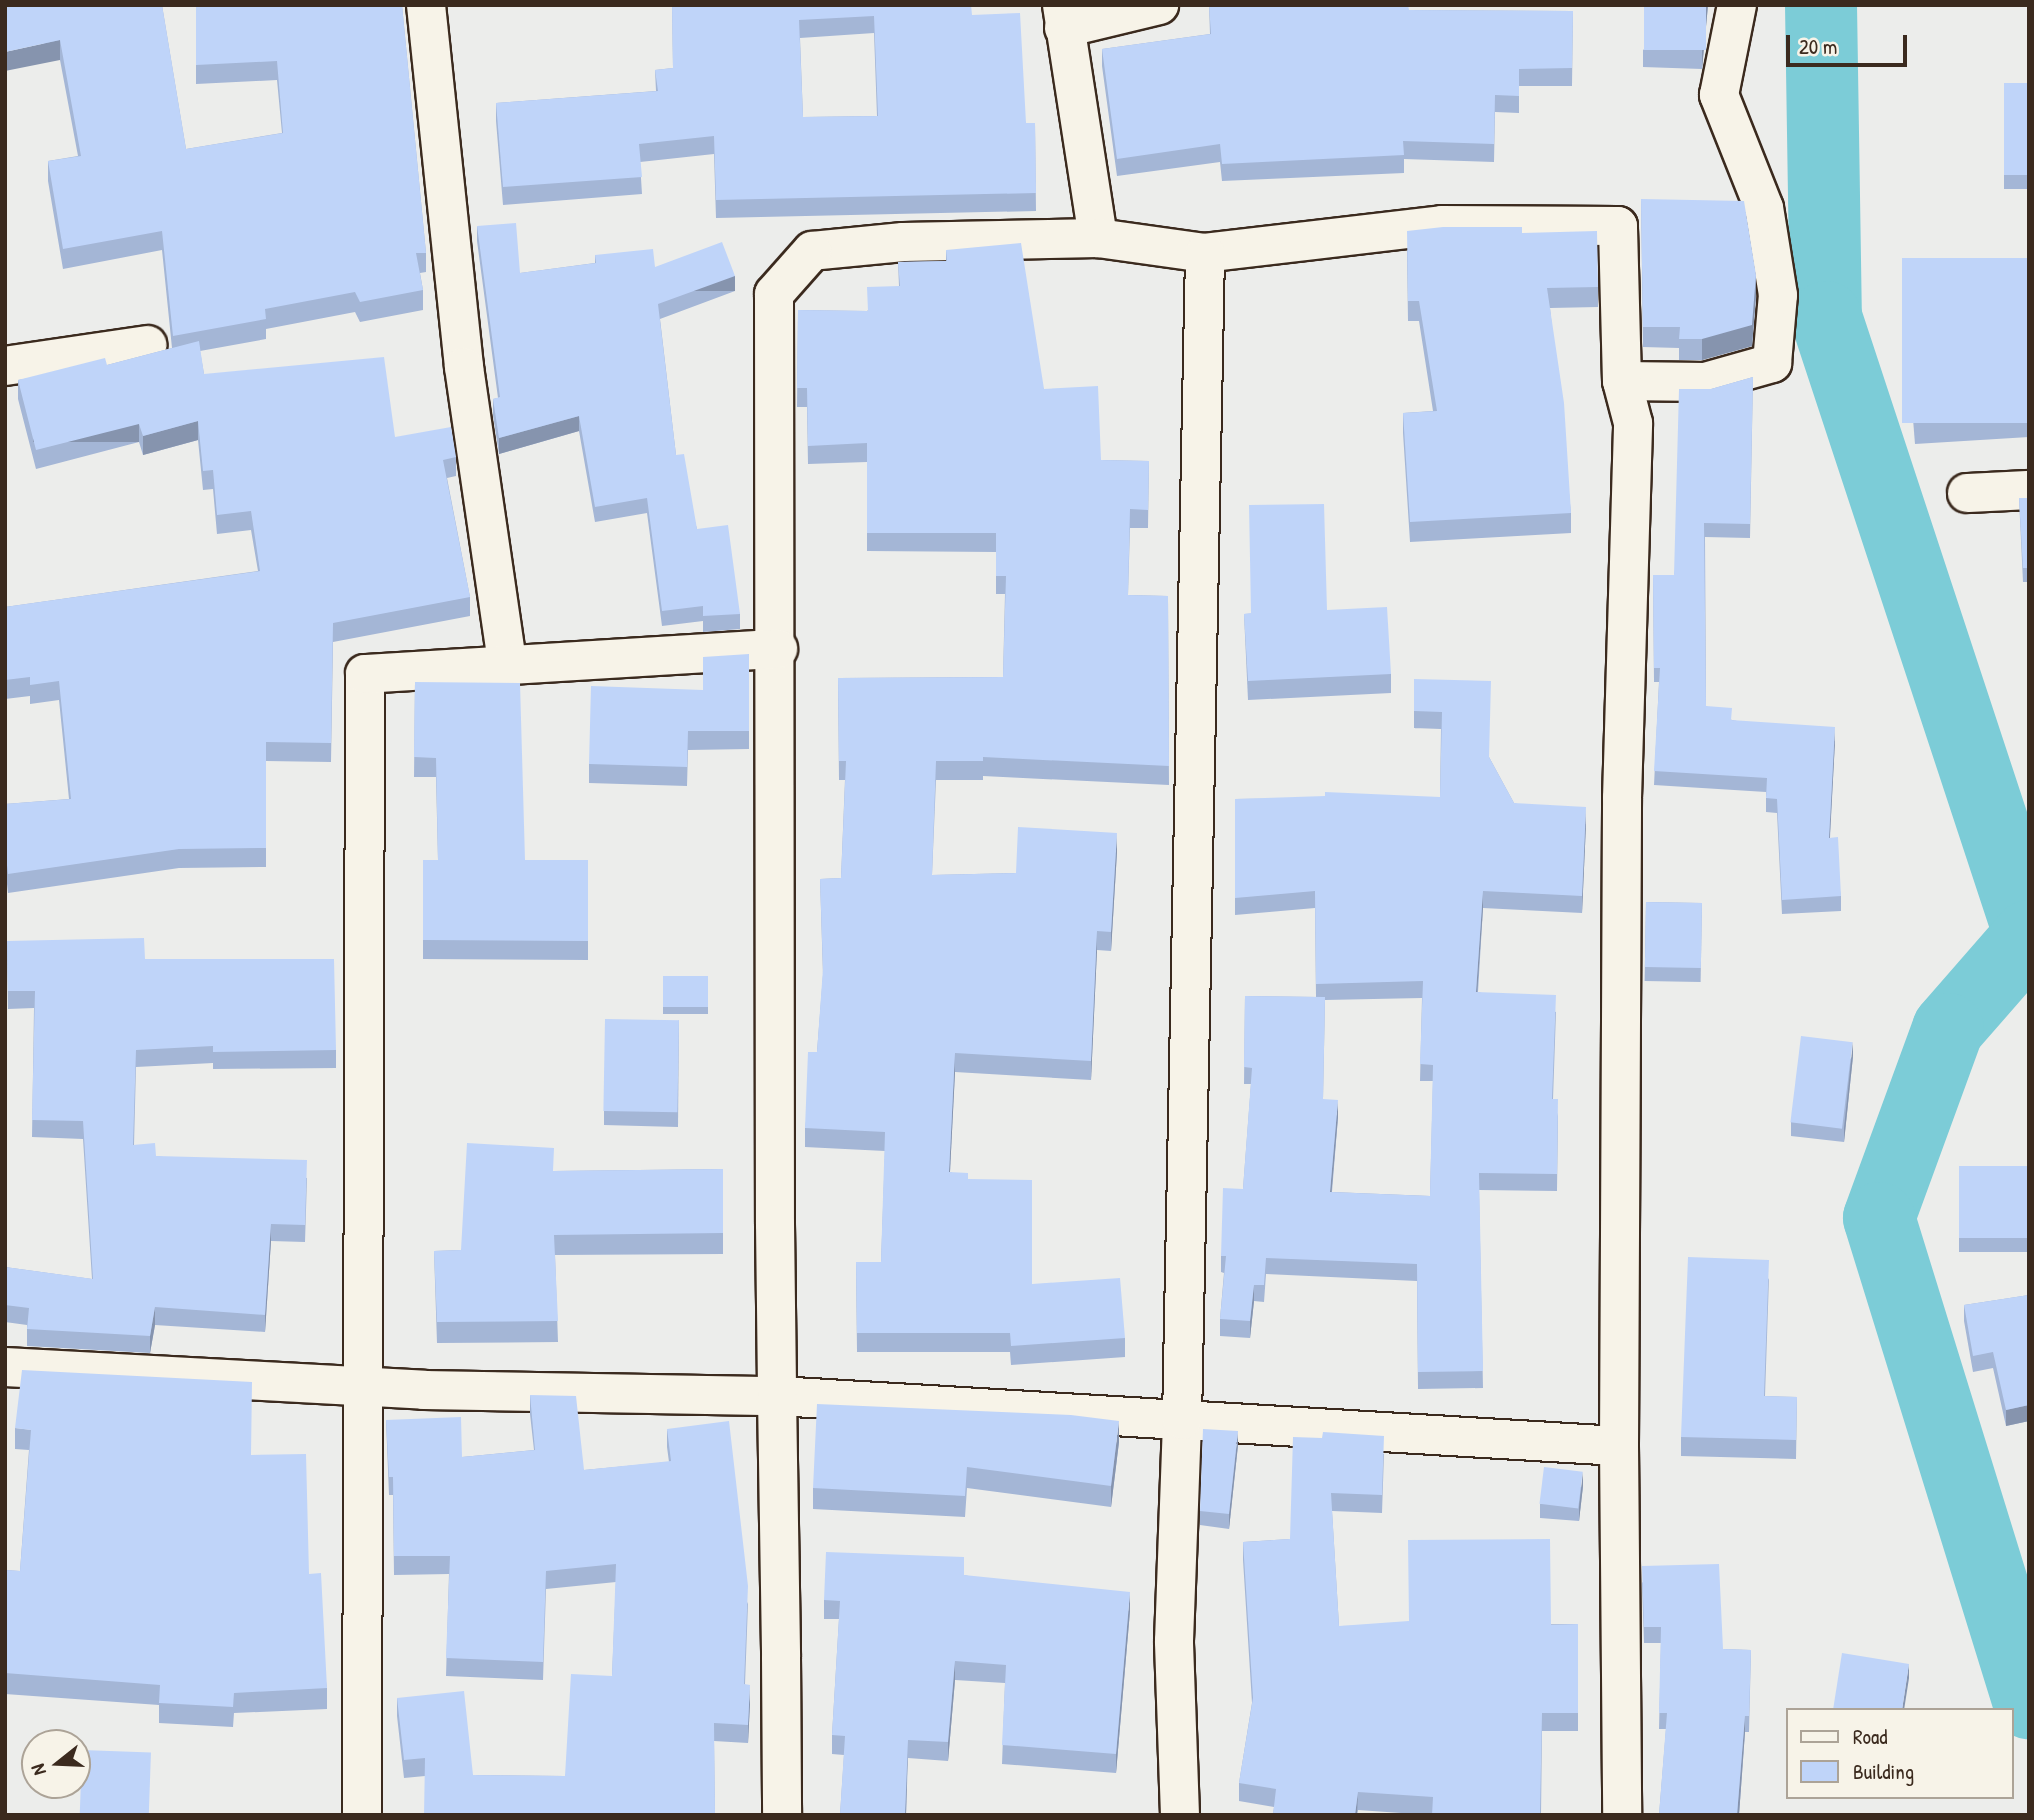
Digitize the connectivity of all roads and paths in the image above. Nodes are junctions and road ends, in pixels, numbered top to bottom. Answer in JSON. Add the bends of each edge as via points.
{"nodes":[{"id":1,"x":426,"y":5,"type":"edge"},
{"id":2,"x":1159,"y":5,"type":"edge"},
{"id":3,"x":1737,"y":5,"type":"edge"},
{"id":4,"x":1063,"y":17,"type":"edge"},
{"id":5,"x":1098,"y":238,"type":"junction"},
{"id":6,"x":1205,"y":253,"type":"junction"},
{"id":7,"x":147,"y":345,"type":"dead end"},
{"id":8,"x":5,"y":366,"type":"edge"},
{"id":9,"x":1622,"y":382,"type":"junction"},
{"id":10,"x":2029,"y":490,"type":"edge"},
{"id":11,"x":1967,"y":493,"type":"dead end"},
{"id":12,"x":778,"y":649,"type":"junction"},
{"id":13,"x":508,"y":667,"type":"junction"},
{"id":14,"x":5,"y":1367,"type":"edge"},
{"id":15,"x":362,"y":1387,"type":"junction"},
{"id":16,"x":777,"y":1396,"type":"junction"},
{"id":17,"x":1182,"y":1420,"type":"junction"},
{"id":18,"x":1619,"y":1446,"type":"junction"},
{"id":19,"x":362,"y":1815,"type":"edge"},
{"id":20,"x":782,"y":1815,"type":"edge"},
{"id":21,"x":1180,"y":1815,"type":"edge"},
{"id":22,"x":1622,"y":1815,"type":"edge"}],
"edges":[{"from":1,"to":13,"type":"street","via":[[464,367]]},
{"from":2,"to":4,"type":"street"},
{"from":3,"to":9,"type":"street","via":[[1719,96],[1764,208],[1778,295],[1772,363],[1705,382]]},
{"from":4,"to":5,"type":"street"},
{"from":5,"to":6,"type":"street"},
{"from":5,"to":12,"type":"street","via":[[903,242],[812,251],[774,294]]},
{"from":6,"to":9,"type":"street","via":[[1442,225],[1618,226]]},
{"from":6,"to":17,"type":"street"},
{"from":7,"to":8,"type":"street"},
{"from":9,"to":18,"type":"street","via":[[1633,423],[1622,798]]},
{"from":10,"to":11,"type":"street"},
{"from":12,"to":13,"type":"street"},
{"from":12,"to":16,"type":"street"},
{"from":13,"to":15,"type":"street","via":[[365,674]]},
{"from":14,"to":15,"type":"street"},
{"from":15,"to":16,"type":"street"},
{"from":15,"to":19,"type":"street"},
{"from":16,"to":17,"type":"street"},
{"from":16,"to":20,"type":"street"},
{"from":17,"to":18,"type":"street"},
{"from":17,"to":21,"type":"street","via":[[1173,1691]]},
{"from":18,"to":22,"type":"street"}]}
